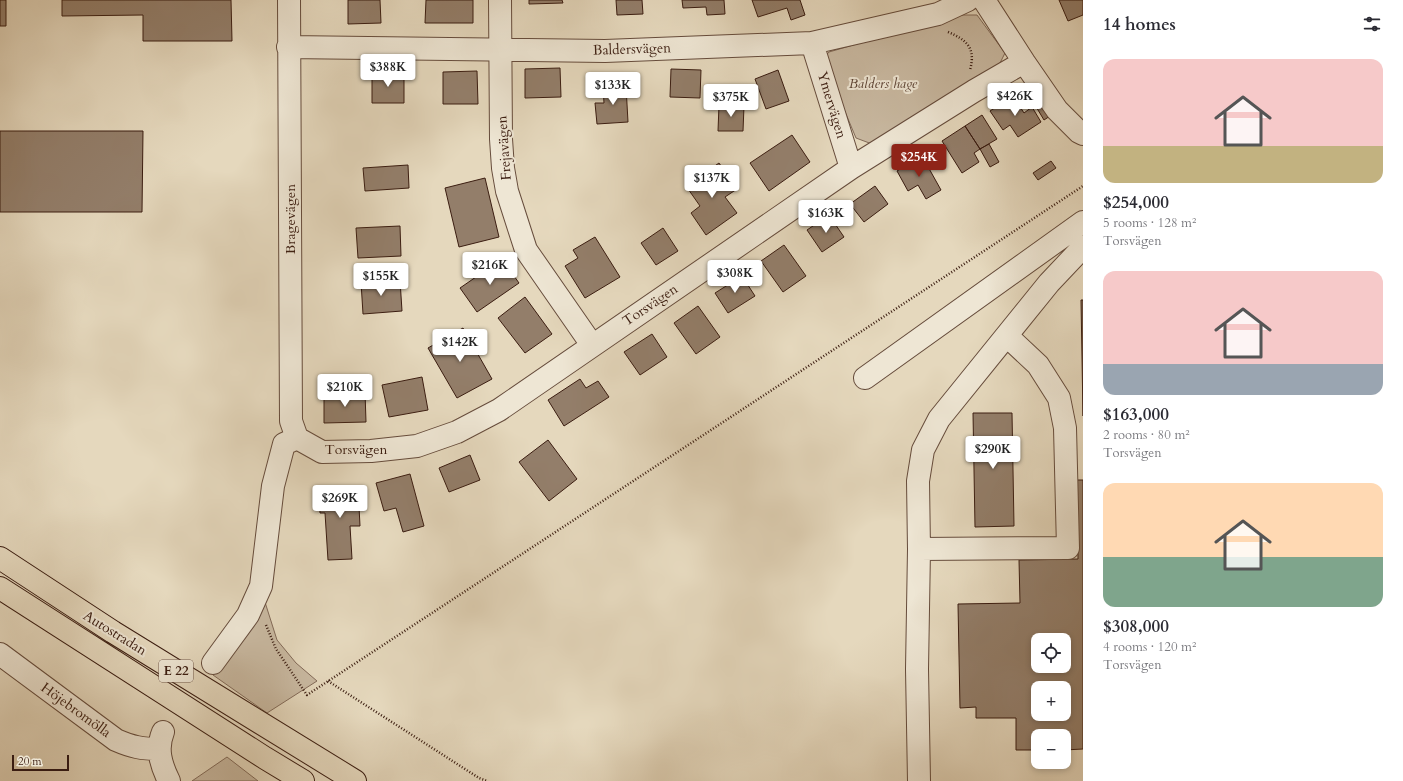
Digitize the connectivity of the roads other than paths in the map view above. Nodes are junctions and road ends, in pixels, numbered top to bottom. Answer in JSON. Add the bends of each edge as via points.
{"nodes":[{"id":1,"x":289,"y":0,"type":"edge"},
{"id":2,"x":500,"y":0,"type":"edge"},
{"id":3,"x":968,"y":0,"type":"edge"},
{"id":4,"x":984,"y":0,"type":"edge"},
{"id":5,"x":812,"y":43,"type":"junction"},
{"id":6,"x":288,"y":47,"type":"junction"},
{"id":7,"x":501,"y":50,"type":"junction"},
{"id":8,"x":1024,"y":62,"type":"junction"},
{"id":9,"x":1081,"y":133,"type":"edge"},
{"id":10,"x":851,"y":168,"type":"junction"},
{"id":11,"x":1083,"y":222,"type":"edge"},
{"id":12,"x":1083,"y":247,"type":"edge"},
{"id":13,"x":1007,"y":336,"type":"junction"},
{"id":14,"x":592,"y":345,"type":"junction"},
{"id":15,"x":865,"y":378,"type":"dead end"},
{"id":16,"x":297,"y":438,"type":"junction"},
{"id":17,"x":919,"y":549,"type":"junction"},
{"id":18,"x":0,"y":558,"type":"edge"},
{"id":19,"x":0,"y":588,"type":"edge"},
{"id":20,"x":0,"y":654,"type":"edge"},
{"id":21,"x":213,"y":663,"type":"dead end"},
{"id":22,"x":169,"y":781,"type":"edge"},
{"id":23,"x":303,"y":781,"type":"edge"},
{"id":24,"x":355,"y":781,"type":"edge"},
{"id":25,"x":919,"y":781,"type":"edge"}],
"edges":[{"from":1,"to":6,"type":"street","name":"Bragevägen"},
{"from":2,"to":7,"type":"street","name":"Frejavägen"},
{"from":3,"to":5,"type":"street","name":"Baldersvägen","via":[[938,14]]},
{"from":4,"to":8,"type":"street"},
{"from":5,"to":7,"type":"street","name":"Baldersvägen","via":[[605,51]]},
{"from":5,"to":10,"type":"street","name":"Ymervägen"},
{"from":6,"to":7,"type":"street","name":"Baldersvägen"},
{"from":6,"to":16,"type":"street","name":"Bragevägen","via":[[291,421]]},
{"from":7,"to":14,"type":"street","name":"Frejavägen","via":[[501,139],[507,191],[526,250]]},
{"from":8,"to":9,"type":"street","via":[[1057,110]]},
{"from":8,"to":10,"type":"street","name":"Torsvägen"},
{"from":10,"to":14,"type":"street","name":"Torsvägen"},
{"from":11,"to":15,"type":"street"},
{"from":12,"to":13,"type":"street","via":[[1049,283]]},
{"from":13,"to":17,"type":"street","via":[[939,419],[923,450],[918,482]]},
{"from":13,"to":17,"type":"street","via":[[1038,365],[1059,398],[1065,428],[1068,548]]},
{"from":14,"to":16,"type":"street","name":"Torsvägen","via":[[499,410],[457,432],[417,446],[371,452],[322,452]]},
{"from":16,"to":21,"type":"street","via":[[284,444],[273,486],[261,586],[248,614]]},
{"from":17,"to":25,"type":"street"},
{"from":18,"to":24,"type":"highway","name":"Autostradan","number":"E 22","via":[[113,632]]},
{"from":19,"to":23,"type":"highway","name":"Autostradan","number":"E 22"},
{"from":20,"to":22,"type":"street","name":"Höjebromölla","via":[[116,740],[141,749],[161,741],[162,768]]}]}
